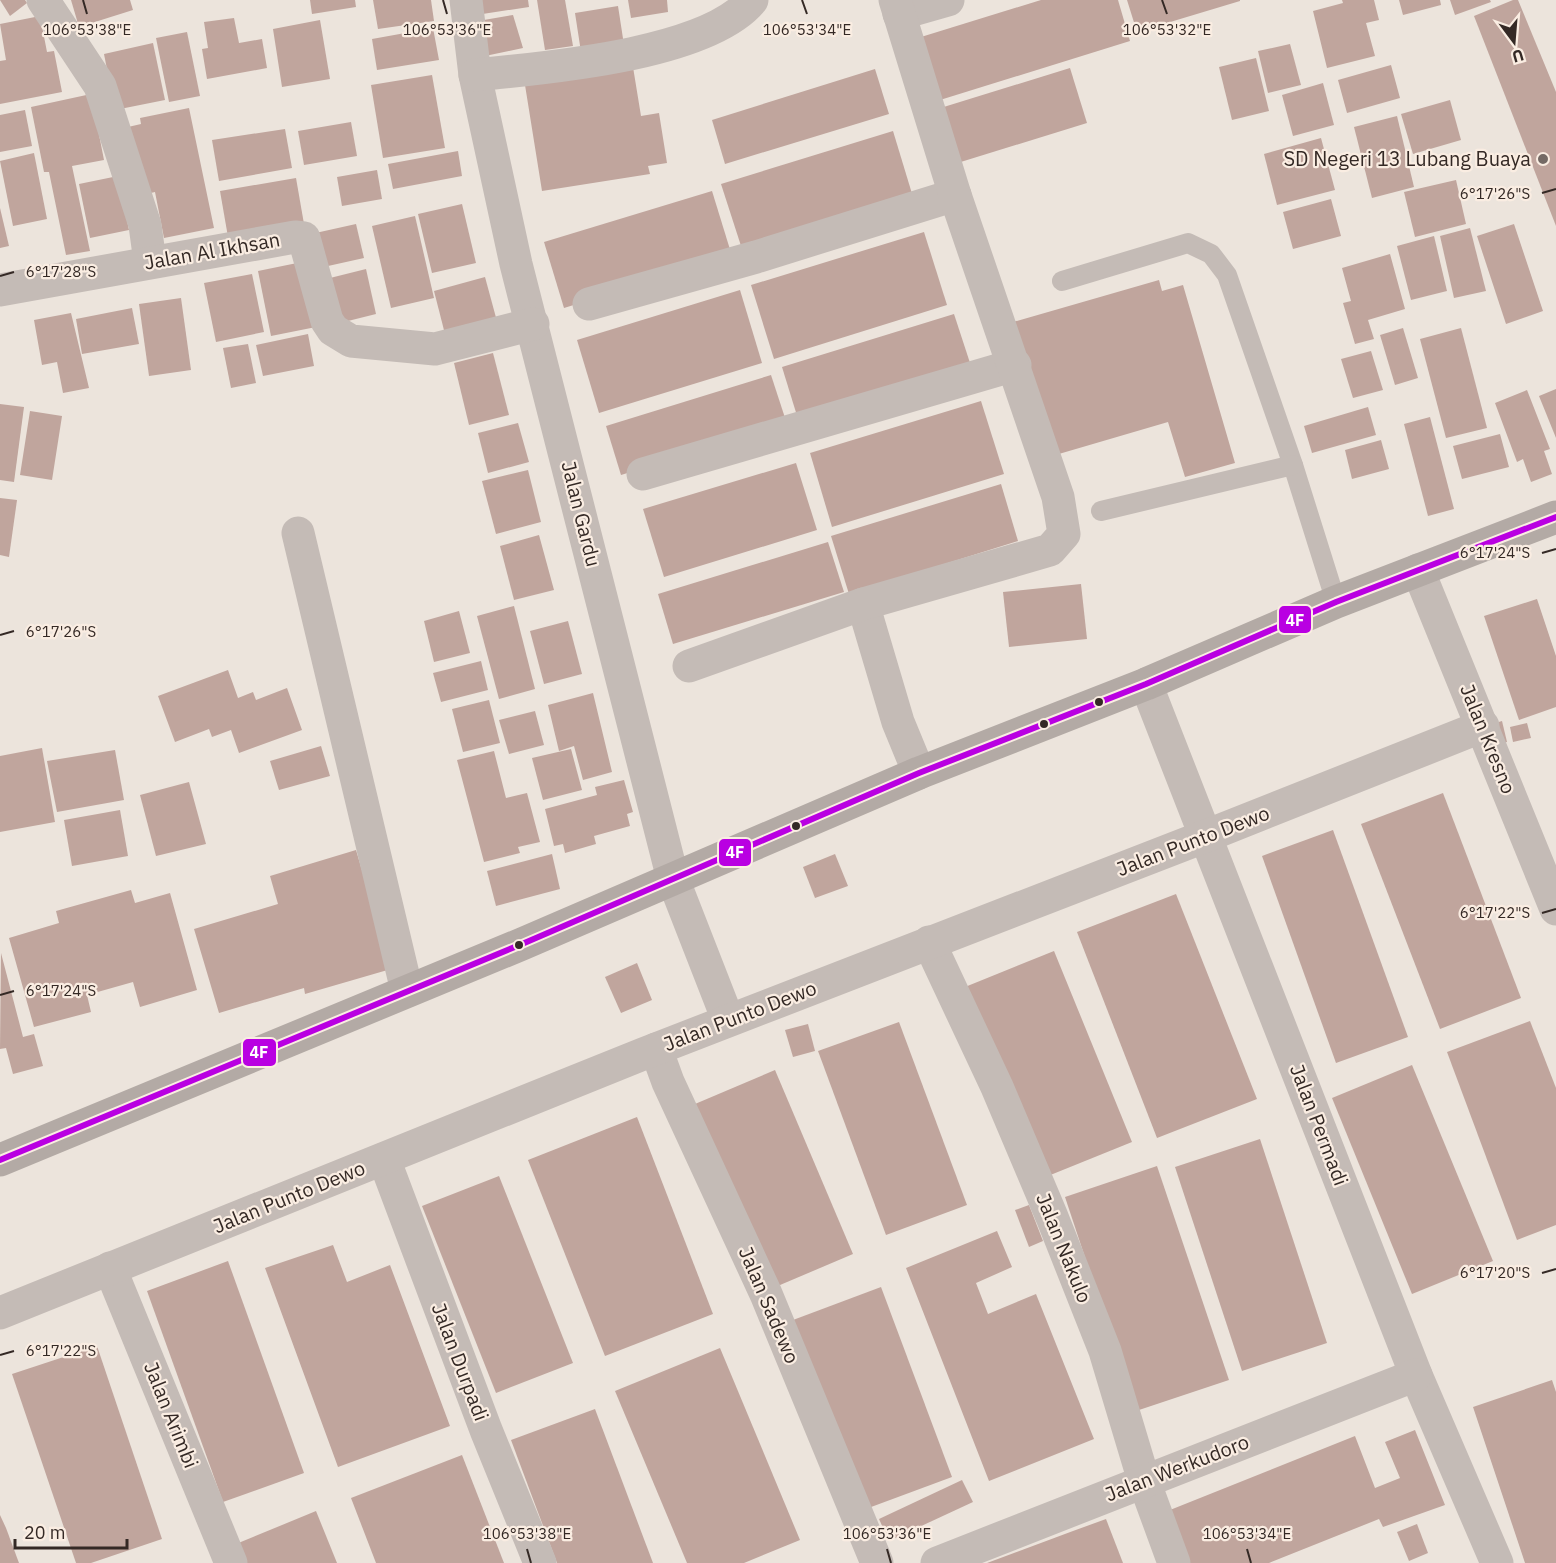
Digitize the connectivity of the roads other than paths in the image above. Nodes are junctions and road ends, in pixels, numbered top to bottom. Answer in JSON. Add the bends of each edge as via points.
{"nodes":[{"id":1,"x":43,"y":0,"type":"edge"},
{"id":2,"x":466,"y":0,"type":"edge"},
{"id":3,"x":752,"y":0,"type":"edge"},
{"id":4,"x":948,"y":0,"type":"edge"},
{"id":5,"x":897,"y":7,"type":"edge"},
{"id":6,"x":475,"y":75,"type":"junction"},
{"id":7,"x":955,"y":195,"type":"junction"},
{"id":8,"x":150,"y":262,"type":"junction"},
{"id":9,"x":1062,"y":281,"type":"dead end"},
{"id":10,"x":0,"y":290,"type":"edge"},
{"id":11,"x":589,"y":304,"type":"dead end"},
{"id":12,"x":533,"y":324,"type":"junction"},
{"id":13,"x":1015,"y":365,"type":"junction"},
{"id":14,"x":1293,"y":465,"type":"junction"},
{"id":15,"x":643,"y":474,"type":"dead end"},
{"id":16,"x":1101,"y":511,"type":"dead end"},
{"id":17,"x":1556,"y":517,"type":"edge"},
{"id":18,"x":298,"y":533,"type":"dead end"},
{"id":19,"x":1418,"y":570,"type":"junction"},
{"id":20,"x":1336,"y":602,"type":"junction"},
{"id":21,"x":863,"y":604,"type":"junction"},
{"id":22,"x":689,"y":666,"type":"dead end"},
{"id":23,"x":1146,"y":684,"type":"junction"},
{"id":24,"x":1483,"y":726,"type":"junction"},
{"id":25,"x":919,"y":773,"type":"junction"},
{"id":26,"x":1206,"y":837,"type":"junction"},
{"id":27,"x":674,"y":879,"type":"junction"},
{"id":28,"x":1556,"y":909,"type":"edge"},
{"id":29,"x":929,"y":942,"type":"junction"},
{"id":30,"x":407,"y":991,"type":"junction"},
{"id":31,"x":728,"y":1020,"type":"junction"},
{"id":32,"x":656,"y":1049,"type":"junction"},
{"id":33,"x":384,"y":1159,"type":"junction"},
{"id":34,"x":0,"y":1160,"type":"edge"},
{"id":35,"x":110,"y":1268,"type":"junction"},
{"id":36,"x":0,"y":1313,"type":"edge"},
{"id":37,"x":1416,"y":1375,"type":"junction"},
{"id":38,"x":1144,"y":1480,"type":"junction"},
{"id":39,"x":231,"y":1563,"type":"edge"},
{"id":40,"x":540,"y":1563,"type":"edge"},
{"id":41,"x":877,"y":1563,"type":"edge"},
{"id":42,"x":937,"y":1563,"type":"edge"},
{"id":43,"x":1174,"y":1563,"type":"edge"},
{"id":44,"x":1497,"y":1563,"type":"edge"}],
"edges":[{"from":1,"to":8,"type":"street","via":[[100,86],[145,225]]},
{"from":2,"to":6,"type":"street","name":"Jalan Gardu"},
{"from":3,"to":6,"type":"street","via":[[717,26],[671,44],[584,62]]},
{"from":4,"to":5,"type":"street"},
{"from":5,"to":7,"type":"street"},
{"from":6,"to":12,"type":"street","name":"Jalan Gardu"},
{"from":7,"to":11,"type":"street"},
{"from":7,"to":13,"type":"street"},
{"from":8,"to":10,"type":"street","name":"Jalan Al Ikhsan"},
{"from":8,"to":12,"type":"street","name":"Jalan Al Ikhsan","via":[[304,238],[327,321],[333,330],[351,341],[435,348]]},
{"from":9,"to":14,"type":"lane","via":[[1188,243],[1212,254],[1227,275]]},
{"from":12,"to":27,"type":"street","name":"Jalan Gardu"},
{"from":13,"to":15,"type":"street"},
{"from":13,"to":21,"type":"street","via":[[1058,497],[1064,534],[1050,550]]},
{"from":14,"to":16,"type":"lane"},
{"from":14,"to":20,"type":"lane"},
{"from":17,"to":19,"type":"main road"},
{"from":18,"to":30,"type":"street"},
{"from":19,"to":20,"type":"main road"},
{"from":19,"to":24,"type":"street","name":"Jalan Kresno"},
{"from":20,"to":23,"type":"main road"},
{"from":21,"to":22,"type":"street"},
{"from":21,"to":25,"type":"street","via":[[898,722]]},
{"from":23,"to":25,"type":"main road"},
{"from":23,"to":26,"type":"street","name":"Jalan Permadi"},
{"from":24,"to":26,"type":"street","name":"Jalan Punto Dewo"},
{"from":24,"to":28,"type":"street","name":"Jalan Kresno"},
{"from":25,"to":27,"type":"main road"},
{"from":26,"to":29,"type":"street","name":"Jalan Punto Dewo"},
{"from":26,"to":37,"type":"street","name":"Jalan Permadi"},
{"from":27,"to":30,"type":"main road"},
{"from":27,"to":31,"type":"street","name":"Jalan Gardu"},
{"from":29,"to":31,"type":"street","name":"Jalan Punto Dewo"},
{"from":29,"to":38,"type":"street","name":"Jalan Nakulo","via":[[1052,1217],[1105,1351]]},
{"from":30,"to":34,"type":"main road"},
{"from":31,"to":32,"type":"street","name":"Jalan Punto Dewo"},
{"from":32,"to":33,"type":"street","name":"Jalan Punto Dewo"},
{"from":32,"to":41,"type":"street","name":"Jalan Sadewo","via":[[766,1293]]},
{"from":33,"to":35,"type":"street","name":"Jalan Punto Dewo"},
{"from":33,"to":40,"type":"street","name":"Jalan Durpadi"},
{"from":35,"to":36,"type":"street","name":"Jalan Punto Dewo"},
{"from":35,"to":39,"type":"street","name":"Jalan Arimbi"},
{"from":37,"to":38,"type":"street","name":"Jalan Werkudoro"},
{"from":37,"to":44,"type":"street","name":"Jalan Permadi"},
{"from":38,"to":42,"type":"street","name":"Jalan Werkudoro"},
{"from":38,"to":43,"type":"street","name":"Jalan Nakulo"}]}
